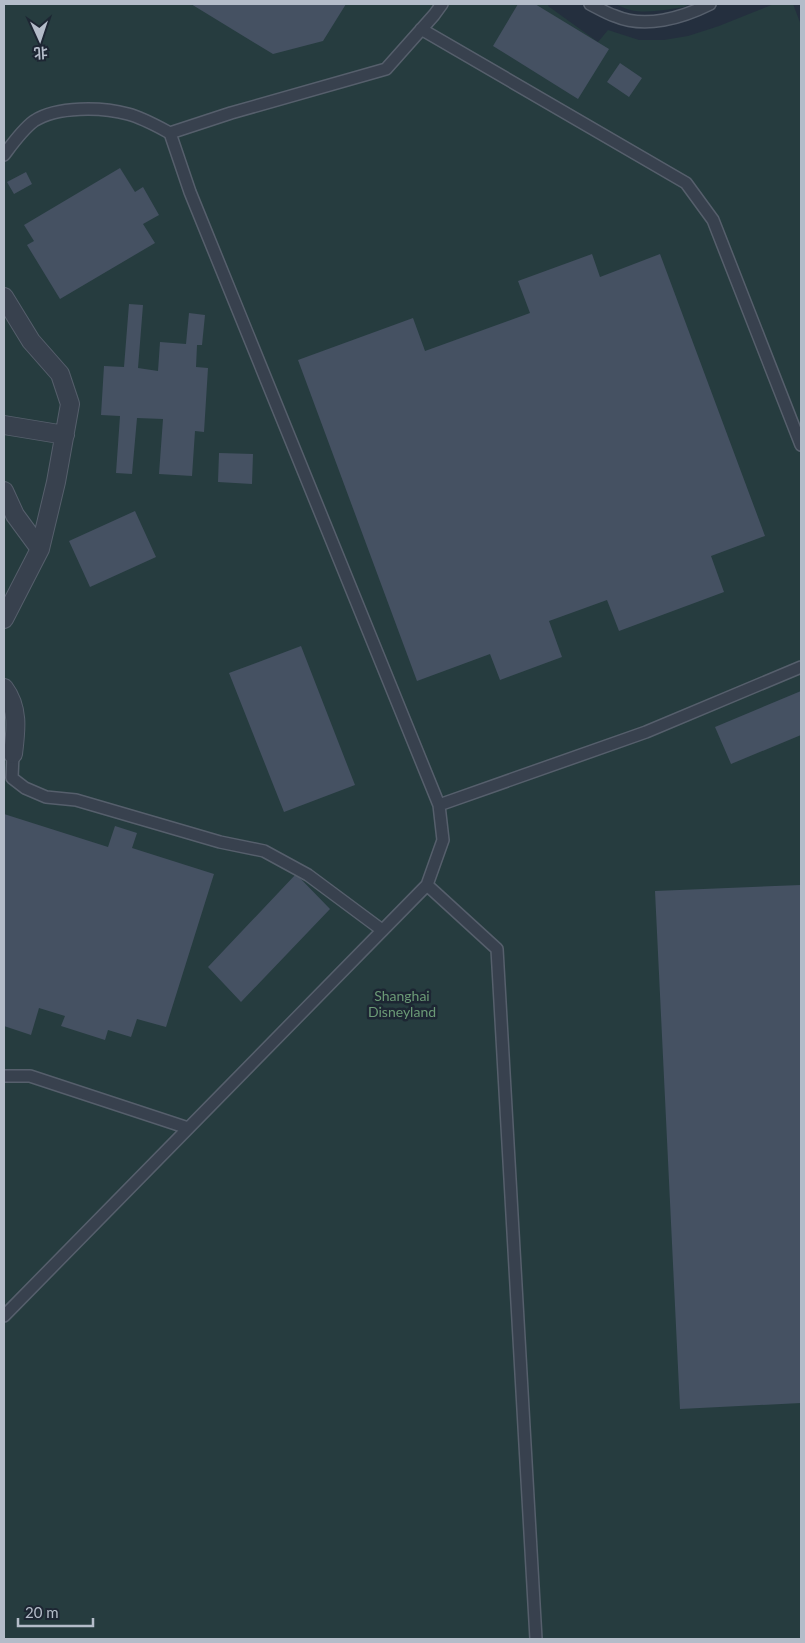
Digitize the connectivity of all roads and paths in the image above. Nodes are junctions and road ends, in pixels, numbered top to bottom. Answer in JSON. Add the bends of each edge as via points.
{"nodes":[{"id":1,"x":442,"y":4,"type":"edge"},
{"id":2,"x":590,"y":4,"type":"edge"},
{"id":3,"x":710,"y":4,"type":"edge"},
{"id":4,"x":421,"y":29,"type":"junction"},
{"id":5,"x":170,"y":132,"type":"junction"},
{"id":6,"x":4,"y":155,"type":"edge"},
{"id":7,"x":4,"y":296,"type":"edge"},
{"id":8,"x":4,"y":425,"type":"edge"},
{"id":9,"x":65,"y":434,"type":"junction"},
{"id":10,"x":801,"y":445,"type":"edge"},
{"id":11,"x":4,"y":492,"type":"edge"},
{"id":12,"x":40,"y":548,"type":"junction"},
{"id":13,"x":4,"y":619,"type":"edge"},
{"id":14,"x":801,"y":667,"type":"edge"},
{"id":15,"x":4,"y":688,"type":"edge"},
{"id":16,"x":13,"y":754,"type":"joint"},
{"id":17,"x":438,"y":805,"type":"junction"},
{"id":18,"x":427,"y":885,"type":"junction"},
{"id":19,"x":382,"y":930,"type":"junction"},
{"id":20,"x":4,"y":1076,"type":"edge"},
{"id":21,"x":188,"y":1128,"type":"junction"},
{"id":22,"x":4,"y":1316,"type":"edge"},
{"id":23,"x":536,"y":1639,"type":"edge"}],
"edges":[{"from":1,"to":4,"type":"lane"},
{"from":2,"to":3,"type":"lane","via":[[616,17],[645,22],[672,18]]},
{"from":4,"to":5,"type":"lane","via":[[386,70]]},
{"from":4,"to":10,"type":"lane","via":[[686,183],[713,220]]},
{"from":5,"to":6,"type":"lane","via":[[129,114],[100,109],[62,111],[28,126]]},
{"from":5,"to":17,"type":"lane","via":[[190,192]]},
{"from":7,"to":9,"type":"street","via":[[31,341],[60,374],[70,404]]},
{"from":8,"to":9,"type":"street"},
{"from":9,"to":12,"type":"street"},
{"from":11,"to":12,"type":"street","via":[[15,515]]},
{"from":12,"to":13,"type":"street"},
{"from":14,"to":17,"type":"lane","via":[[646,732]]},
{"from":15,"to":16,"type":"street","via":[[16,713]]},
{"from":16,"to":19,"type":"lane","via":[[12,778],[25,788],[46,797],[76,800],[264,852],[308,875]]},
{"from":17,"to":18,"type":"lane","via":[[443,840]]},
{"from":18,"to":19,"type":"lane"},
{"from":18,"to":23,"type":"lane","via":[[497,949]]},
{"from":19,"to":21,"type":"lane"},
{"from":20,"to":21,"type":"lane","via":[[30,1076]]},
{"from":21,"to":22,"type":"lane"}]}
